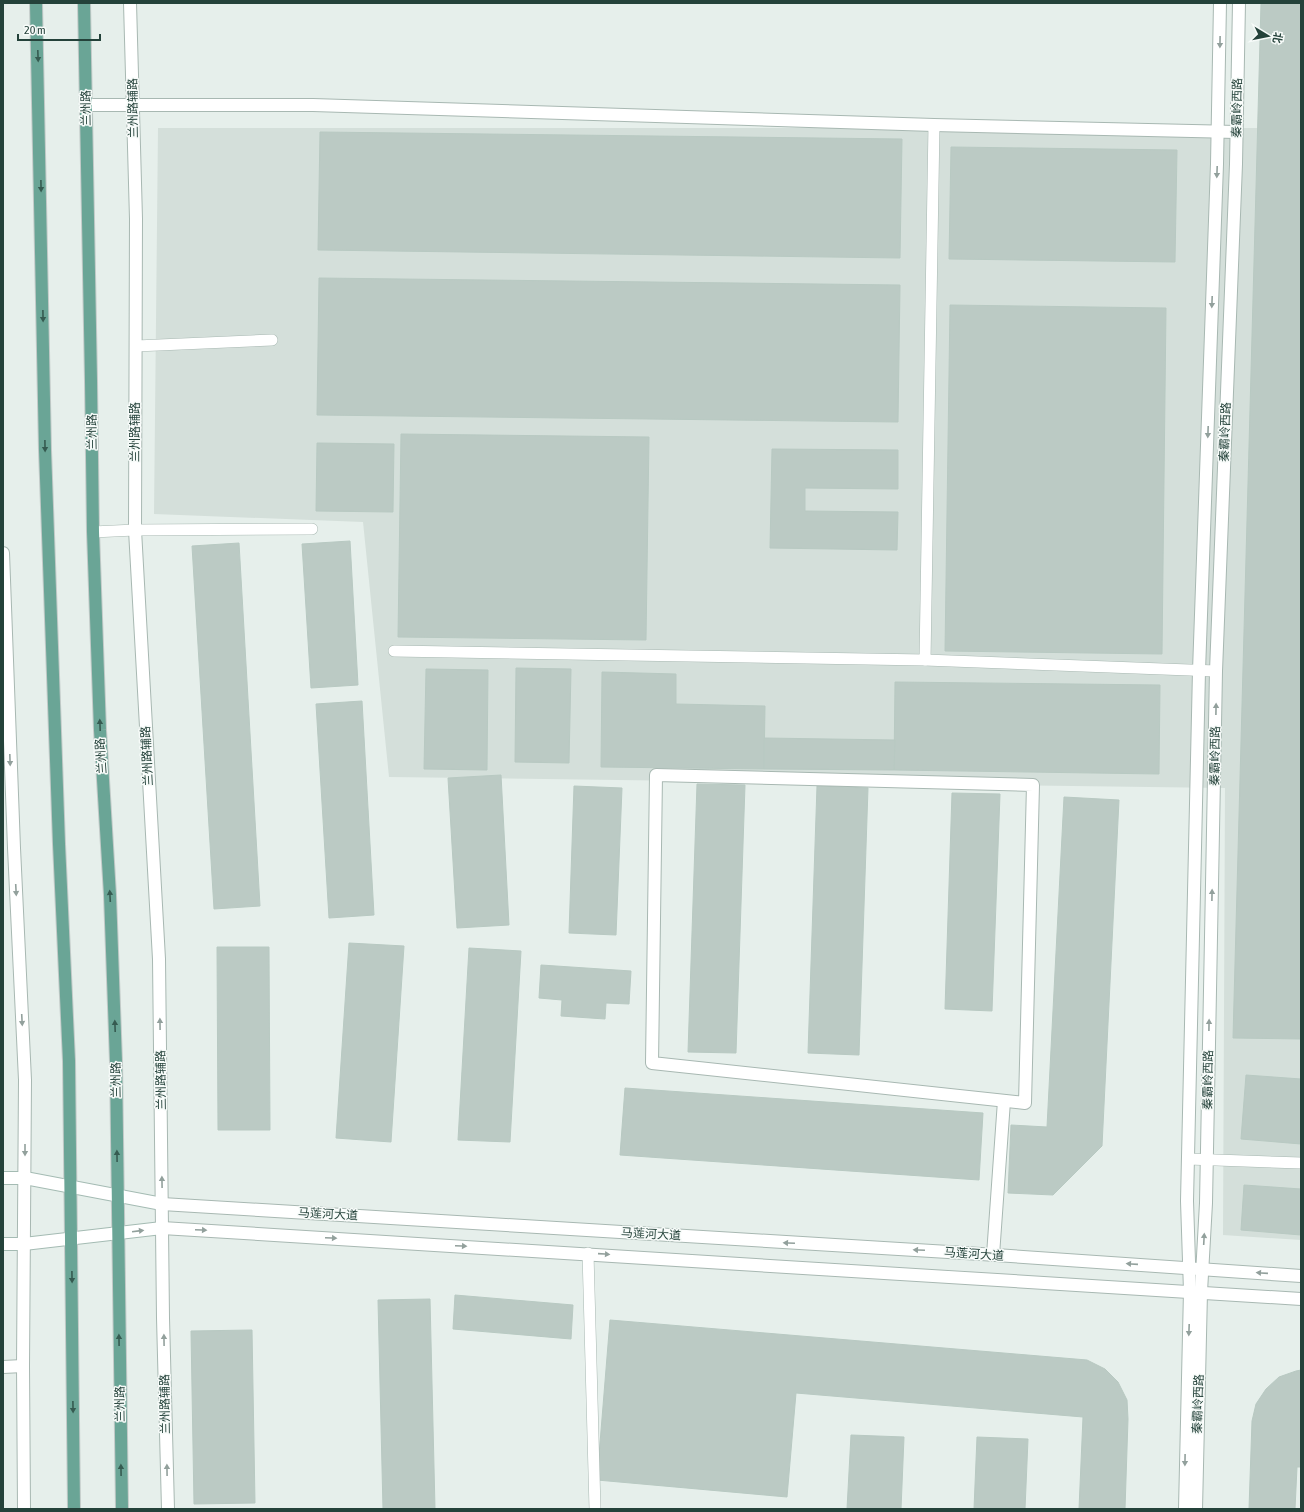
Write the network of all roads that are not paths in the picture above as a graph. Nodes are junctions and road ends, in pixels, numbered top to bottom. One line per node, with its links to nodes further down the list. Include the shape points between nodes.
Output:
1 (36, 3): 27 (main road, one-way to 27, via 45,450 69,1062)
2 (84, 3): 6 (main road, 兰州路)
3 (130, 3): 7 (street, 兰州路辅路)
4 (1220, 3): 9 (street, 秦霸岭西路, one-way to 9)
5 (1239, 3): 10 (street, 秦霸岭西路)
6 (86, 105): 7 (street); 15 (main road, 兰州路)
7 (133, 106): 8 (street, via 313,105); 12 (street, 兰州路辅路)
8 (934, 125): 9 (street); 18 (lane)
9 (1218, 132): 10 (street); 19 (street, 秦霸岭西路, one-way to 19)
10 (1236, 132): 20 (street, 秦霸岭西路)
11 (272, 340): 12 (lane)
12 (136, 346): 14 (street, 兰州路辅路)
13 (312, 529): 14 (lane)
14 (135, 530): 15 (lane); 29 (street, 兰州路辅路, one-way to 14, via 159,958)
15 (93, 532): 28 (main road, 兰州路, one-way to 15, via 116,1062 110,895 100,730)
16 (3, 553): 26 (street, one-way to 26, via 25,1080)
17 (394, 651): 18 (lane)
18 (925, 660): 19 (lane)
19 (1199, 671): 20 (lane); 22 (street, 秦霸岭西路)
20 (1216, 671): 23 (street, 秦霸岭西路, one-way to 20)
21 (1004, 1101): 21 (street, via 1025,1103 1033,785 656,775 652,1063); 36 (street)
22 (1188, 1159): 23 (lane); 37 (street, 秦霸岭西路)
23 (1206, 1160): 24 (lane); 38 (street, 秦霸岭西路, one-way to 23)
24 (1301, 1163)
25 (3, 1178): 26 (street, 马莲河大道)
26 (25, 1178): 27 (street, 马莲河大道); 34 (street)
27 (71, 1187): 28 (street, 马莲河大道); 32 (main road)
28 (117, 1195): 29 (street, 马莲河大道); 31 (main road, 兰州路)
29 (162, 1204): 30 (street, 兰州路辅路); 36 (street, 马莲河大道, one-way to 29)
30 (162, 1228): 31 (street, 马莲河大道, one-way to 30); 35 (street, 马莲河大道, one-way to 35); 47 (street, 兰州路辅路, one-way to 30)
31 (118, 1233): 32 (street, 马莲河大道); 46 (main road, 兰州路, one-way to 31)
32 (71, 1238): 34 (street, 马莲河大道); 45 (main road, one-way to 45)
33 (3, 1244): 34 (street, 马莲河大道)
34 (24, 1244): 43 (street)
35 (588, 1254): 40 (street, 马莲河大道, one-way to 40); 48 (lane)
36 (993, 1255): 37 (street, 马莲河大道, one-way to 36)
37 (1189, 1268): 38 (street, 马莲河大道); 40 (street, 秦霸岭西路)
38 (1203, 1269): 39 (street, 马莲河大道, one-way to 38); 40 (street, 秦霸岭西路)
39 (1301, 1276)
40 (1196, 1292): 41 (street, 马莲河大道); 49 (street, 秦霸岭西路, one-way to 49); 50 (street, 秦霸岭西路)
41 (1301, 1299)
42 (3, 1366): 43 (street)
43 (23, 1366): 44 (street)
44 (24, 1509)
45 (74, 1509)
46 (122, 1509)
47 (168, 1509)
48 (595, 1509)
49 (1185, 1509)
50 (1196, 1509)

